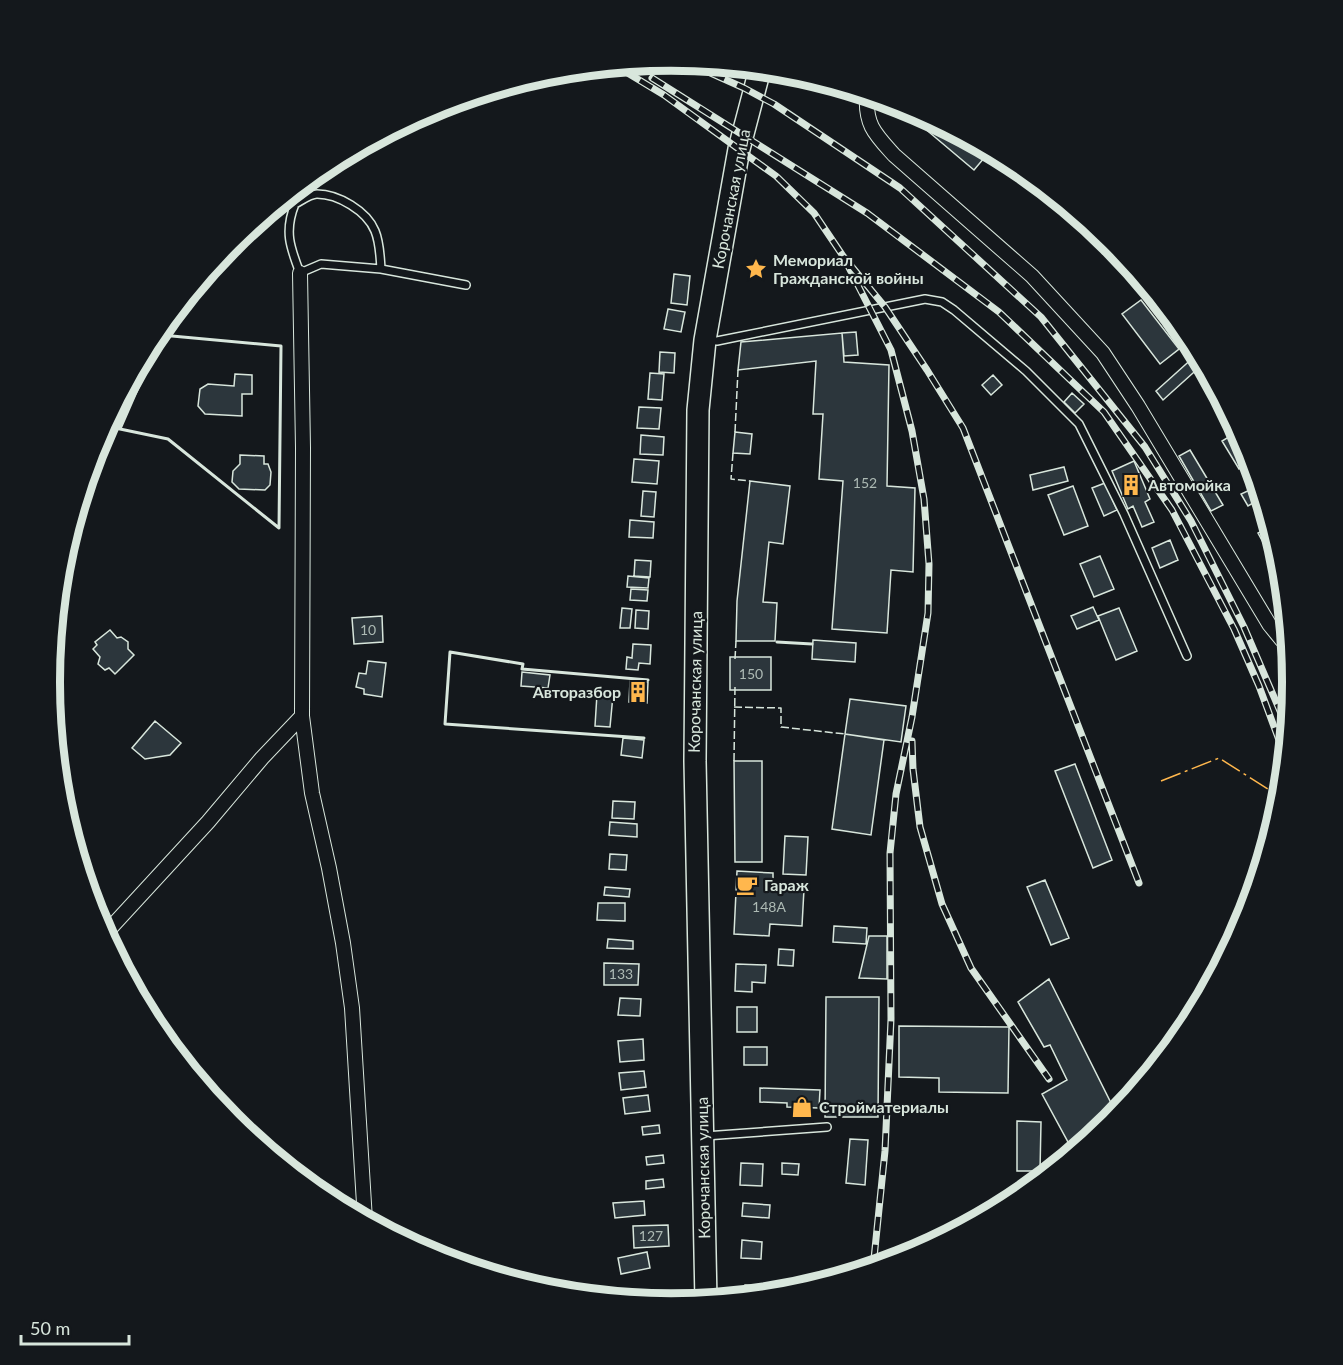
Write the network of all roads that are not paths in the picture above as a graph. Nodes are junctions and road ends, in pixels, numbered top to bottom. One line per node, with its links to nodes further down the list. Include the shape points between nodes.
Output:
1 (758, 77): 13 (main road, Корочанская улица, via 739,149 705,340 698,410 695,761)
2 (771, 80): 7 (main road, Корочанская улица, via 750,157)
3 (867, 103): 8 (street, via 866,113 874,133 894,155 1032,276 1103,353)
4 (381, 268): 5 (lane, via 321,264); 5 (lane, via 374,229 359,211 335,198 315,194 295,204 288,220 289,245); 6 (lane)
5 (300, 273): 10 (street)
6 (466, 285)
7 (717, 341): 9 (lane, via 925,299 942,302 954,310 1026,371 1079,424 1125,514); 13 (main road, Корочанская улица, via 711,409 706,759)
8 (1282, 640)
9 (1188, 656)
10 (302, 716): 11 (street); 14 (street, via 312,793 343,943 352,1008)
11 (111, 927)
12 (827, 1127): 13 (lane)
13 (708, 1136): 15 (main road, Корочанская улица); 16 (main road, Корочанская улица)
14 (364, 1211)
15 (717, 1292)
16 (706, 1293)

